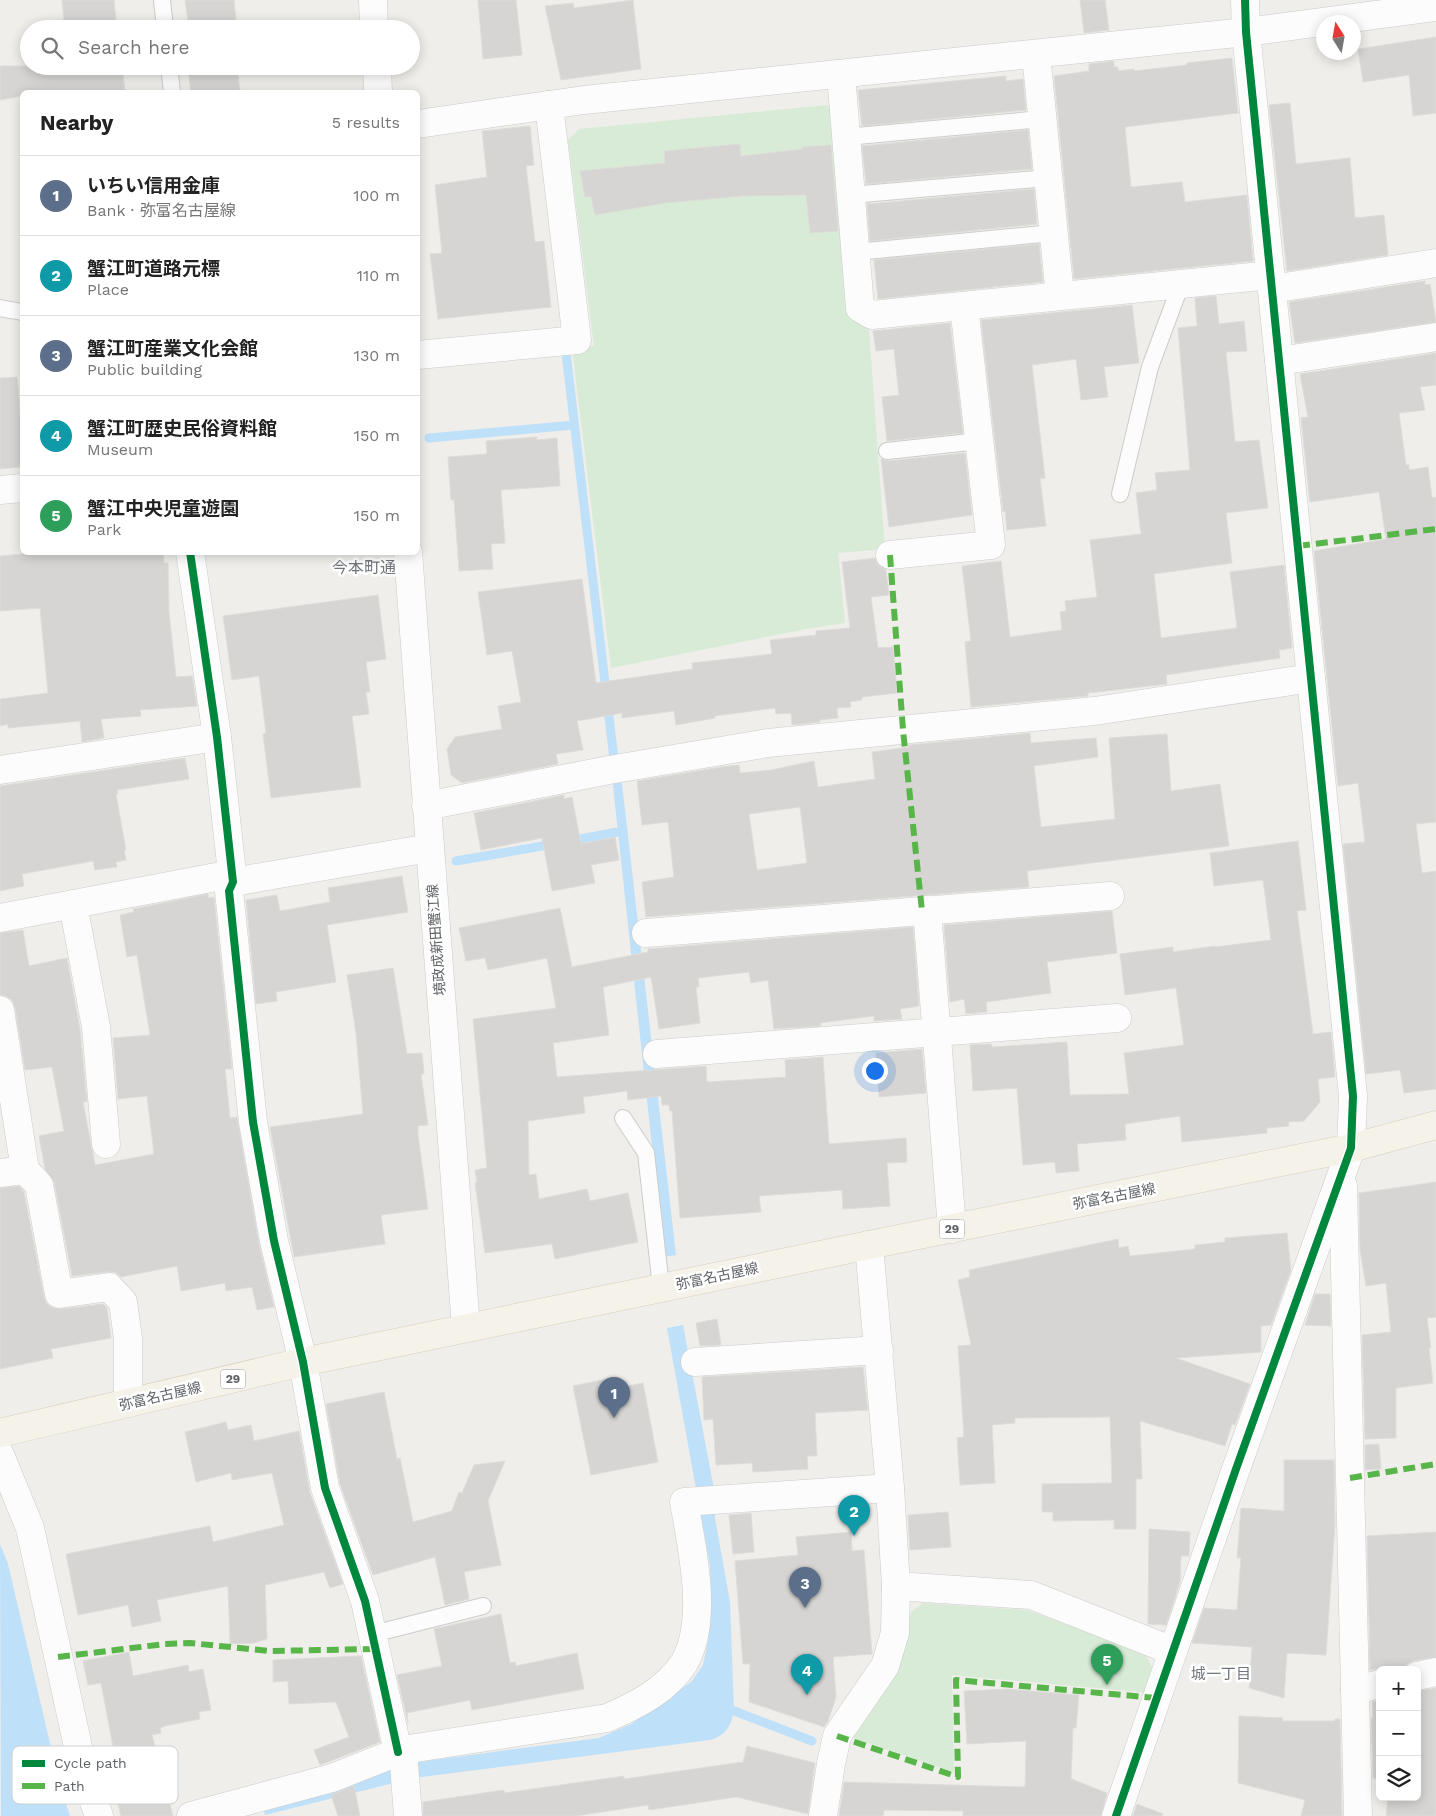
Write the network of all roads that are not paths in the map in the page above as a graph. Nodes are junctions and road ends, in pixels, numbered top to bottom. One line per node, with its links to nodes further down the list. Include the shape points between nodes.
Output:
1 (162, 0): 5 (lane)
2 (373, 0): 6 (street)
3 (1245, 0): 7 (street)
4 (1436, 7): 7 (street)
5 (164, 20)
6 (374, 20)
7 (1246, 32): 8 (street); 23 (street)
8 (1036, 54): 9 (street); 15 (street)
9 (841, 74): 14 (street); 17 (street)
10 (170, 75): 12 (lane)
11 (377, 75): 13 (street)
12 (172, 90)
13 (378, 90)
14 (549, 105): 16 (street); 30 (street, via 577,340)
15 (1042, 119): 17 (lane); 18 (street)
16 (420, 124)
17 (846, 136): 19 (street)
18 (1048, 178): 19 (lane); 20 (street)
19 (851, 195): 21 (street)
20 (1054, 233): 21 (lane); 25 (street)
21 (856, 252): 26 (street, via 860,308 872,315)
22 (1436, 263): 23 (street)
23 (1271, 282): 24 (street); 31 (street)
24 (1181, 284): 25 (street); 36 (lane, via 1150,367)
25 (1060, 296): 26 (street)
26 (964, 306): 32 (street)
27 (0, 308): 28 (lane)
28 (20, 312)
29 (1436, 337): 31 (street)
30 (420, 355)
31 (1279, 361): 40 (street)
32 (979, 441): 33 (lane); 39 (street, via 991,545)
33 (887, 451)
34 (20, 488): 35 (street)
35 (0, 490)
36 (1120, 494)
37 (190, 555): 41 (street)
38 (408, 555): 43 (street, 境政成新田蟹江線)
39 (890, 555)
40 (1311, 678): 43 (street, via 1095,712 768,743); 58 (street, via 1353,1096)
41 (217, 737): 42 (street); 45 (street)
42 (0, 770)
43 (426, 806): 44 (street, 境政成新田蟹江線)
44 (429, 848): 45 (street); 63 (street, 境政成新田蟹江線)
45 (232, 878): 47 (street); 65 (street, via 229,891 253,1122 274,1241)
46 (1110, 896): 48 (street)
47 (73, 904): 49 (street); 57 (street, via 96,1027)
48 (928, 910): 50 (street); 53 (street)
49 (0, 918)
50 (646, 932)
51 (0, 1010): 59 (street)
52 (1117, 1018): 53 (street)
53 (937, 1033): 54 (street); 60 (street)
54 (657, 1054)
55 (623, 1118): 62 (lane, via 646,1153)
56 (1436, 1125): 58 (main road, 弥富名古屋線 / 29)
57 (106, 1144)
58 (1347, 1159): 60 (main road, 弥富名古屋線 / 29); 74 (street); 77 (street)
59 (12, 1172): 67 (street, via 39,1185 59,1294 108,1286 123,1302 128,1339)
60 (952, 1229): 61 (main road, 弥富名古屋線 / 29)
61 (869, 1244): 62 (main road, 弥富名古屋線 / 29); 64 (street)
62 (661, 1287): 63 (main road, 弥富名古屋線 / 29)
63 (466, 1328): 65 (main road, 弥富名古屋線 / 29)
64 (879, 1350): 66 (street); 70 (street)
65 (303, 1362): 67 (main road, 弥富名古屋線 / 29); 73 (street, via 325,1488 365,1601)
66 (695, 1362)
67 (128, 1403): 68 (main road, 弥富名古屋線 / 29)
68 (0, 1433)
69 (0, 1455): 78 (street, via 30,1528)
70 (890, 1488): 71 (street); 79 (street, via 684,1502 695,1570 697,1608 692,1645 684,1663 667,1682 654,1693 607,1718)
71 (896, 1586): 74 (street, via 1031,1596); 84 (street, via 895,1634 885,1666 838,1736)
72 (483, 1606): 73 (lane)
73 (373, 1634): 79 (street)
74 (1173, 1651): 85 (street)
75 (1436, 1672): 76 (street)
76 (1421, 1675)
77 (1367, 1687): 86 (street)
78 (78, 1746)
79 (402, 1762): 82 (street); 83 (street)
80 (95, 1804): 81 (street)
81 (99, 1816)
82 (190, 1816)
83 (408, 1816)
84 (823, 1816)
85 (1116, 1816)
86 (1358, 1816)

